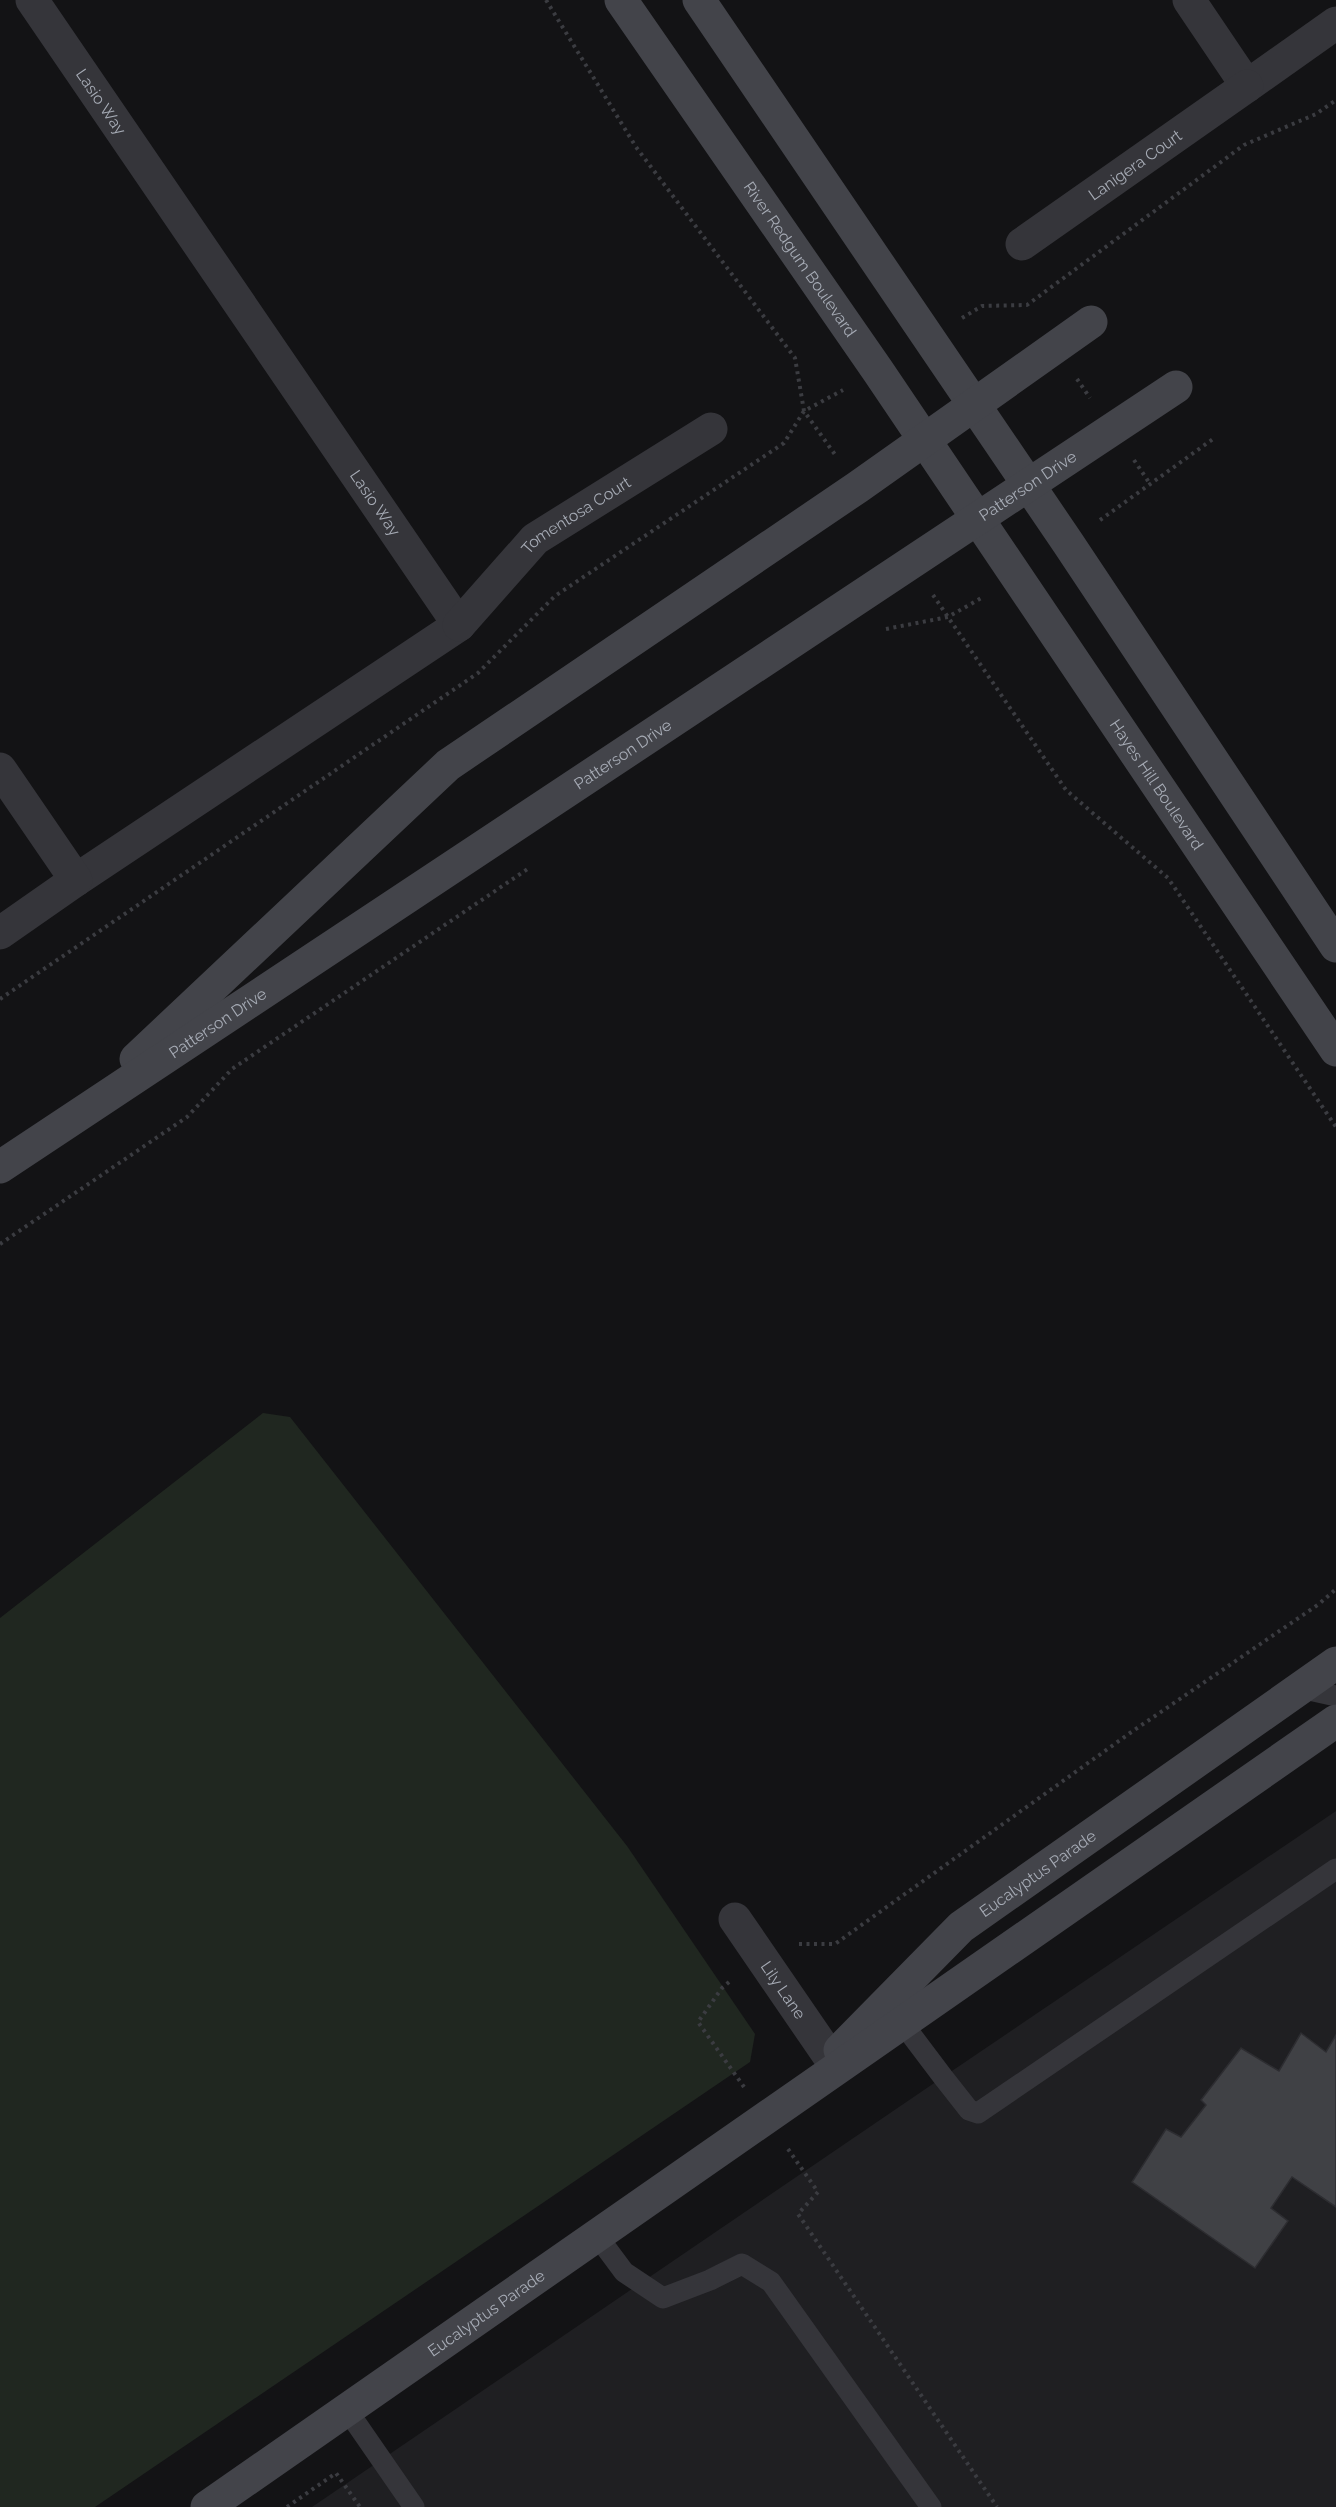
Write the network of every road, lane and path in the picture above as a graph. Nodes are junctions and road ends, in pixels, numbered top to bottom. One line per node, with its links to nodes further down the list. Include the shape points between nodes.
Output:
1 (32, 0): 18 (street, Lasio Way)
2 (621, 0): 11 (street, River Redgum Boulevard)
3 (699, 0): 10 (street)
4 (1189, 0): 6 (street)
5 (1336, 23): 6 (street, Lanigera Court)
6 (1247, 86): 8 (street, Lanigera Court)
7 (1336, 100): 10 (path, via 1316,114 1244,146 1027,305 982,306)
8 (1022, 244)
9 (1091, 322): 13 (street, Patterson Drive)
10 (929, 338): 13 (street)
11 (878, 371): 15 (street, River Redgum Boulevard); 24 (path, via 804,411 784,443 555,596 478,673)
12 (1176, 387): 16 (street, Patterson Drive)
13 (974, 404): 15 (street, Patterson Drive); 16 (street)
14 (711, 429): 18 (street, Tomentosa Court, via 536,539)
15 (923, 440): 17 (street, River Redgum Boulevard); 26 (street, Patterson Drive, via 448,765)
16 (1028, 486): 17 (street, Patterson Drive); 23 (street)
17 (978, 519): 25 (street, Hayes Hill Boulevard); 26 (street, Patterson Drive)
18 (459, 625): 21 (street)
19 (0, 770): 21 (street)
20 (530, 867): 28 (path, via 232,1069 187,1117)
21 (76, 880): 22 (street)
22 (0, 933)
23 (1336, 946)
24 (0, 999)
25 (1336, 1050)
26 (69, 1122): 27 (street, Patterson Drive)
27 (0, 1167)
28 (0, 1244)
29 (1336, 1663): 30 (street, Eucalyptus Parade)
30 (1300, 1688): 31 (lane); 35 (street, Eucalyptus Parade, via 961,1927)
31 (1336, 1696)
32 (1336, 1721): 35 (street, Eucalyptus Parade)
33 (1336, 1869): 35 (lane, via 978,2113 969,2110)
34 (735, 1919): 36 (street, Lily Lane)
35 (899, 2008): 36 (street, Eucalyptus Parade); 37 (street, Eucalyptus Parade)
36 (831, 2059): 37 (street, Eucalyptus Parade)
37 (766, 2119): 38 (street, Eucalyptus Parade)
38 (598, 2237): 39 (street, Eucalyptus Parade); 44 (lane, via 624,2272 663,2298 742,2264 771,2282)
39 (347, 2410): 40 (street, Eucalyptus Parade); 43 (lane)
40 (207, 2507)
41 (287, 2507): 42 (path, via 336,2473)
42 (360, 2507)
43 (414, 2507)
44 (931, 2507)

